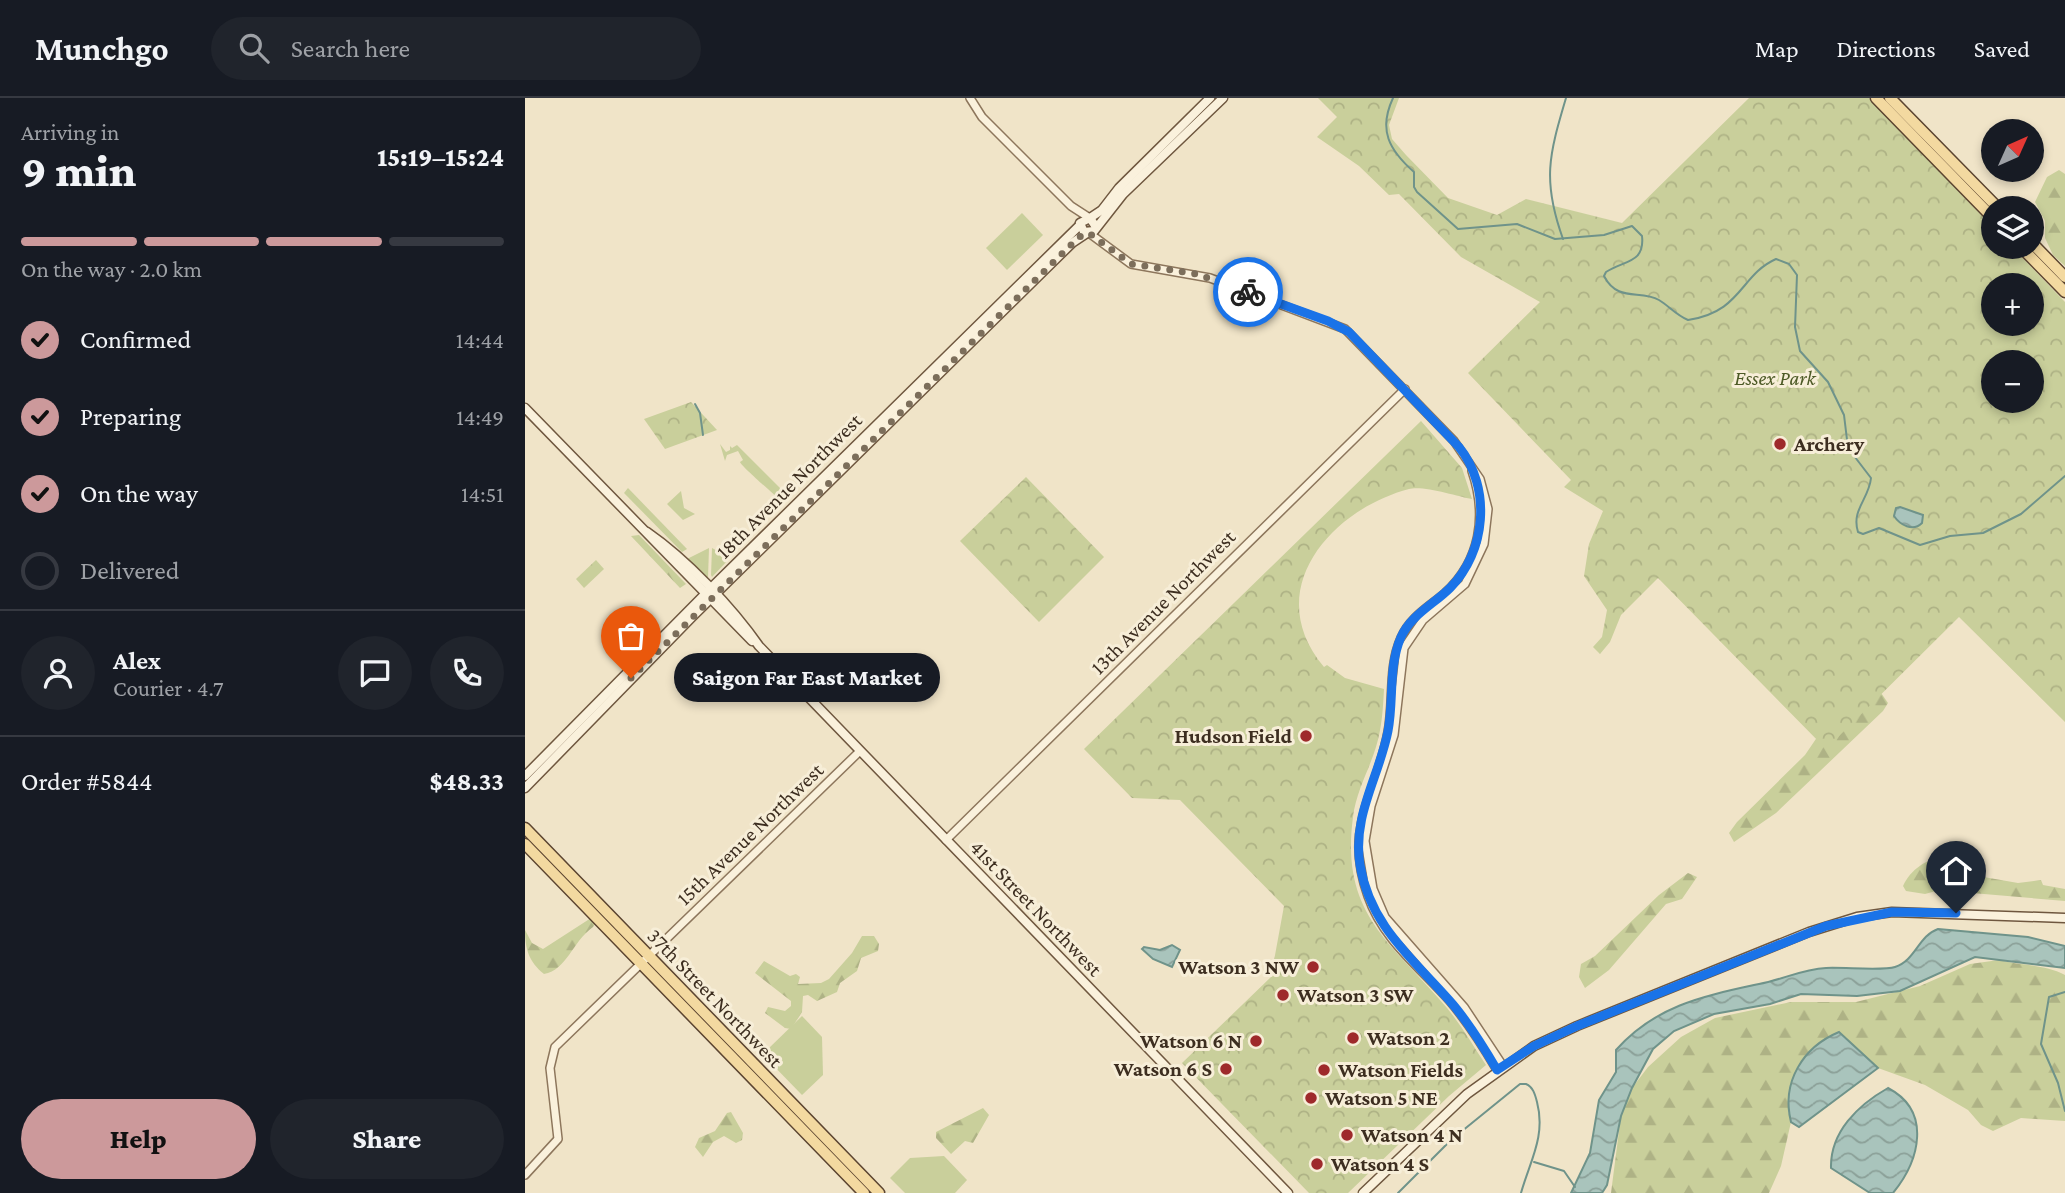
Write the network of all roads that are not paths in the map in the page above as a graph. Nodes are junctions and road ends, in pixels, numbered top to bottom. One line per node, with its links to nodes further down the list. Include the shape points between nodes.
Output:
1 (970, 98): 10 (street, via 982,117)
2 (1210, 98): 10 (main road, 18th Avenue Northwest, via 1102,210)
3 (1217, 98): 7 (main road)
4 (1223, 98): 7 (main road, 18th Avenue Northwest)
5 (1876, 98): 9 (main road)
6 (1890, 98): 8 (main road)
7 (1208, 112): 11 (main road, 18th Avenue Northwest)
8 (1986, 196)
9 (1981, 206)
10 (1085, 221): 11 (main road); 11 (main road); 16 (main road, 18th Avenue Northwest)
11 (1092, 230): 17 (main road, 18th Avenue Northwest, via 1077,239); 18 (street, via 1106,246 1138,267 1210,278 1335,324)
12 (2044, 255): 14 (main road)
13 (2033, 259): 15 (main road)
14 (2065, 277)
15 (2065, 292)
16 (970, 332): 17 (main road); 20 (main road, 18th Avenue Northwest)
17 (959, 356): 20 (main road, 18th Avenue Northwest)
18 (1405, 389): 25 (street, 13th Avenue Northwest); 29 (street, via 1467,457 1481,505 1477,541 1459,578 1413,620 1394,656 1388,732 1365,799 1358,847 1365,889 1382,926 1455,1007)
19 (525, 408): 20 (main road, 41st Street Northwest)
20 (710, 595): 21 (main road, 41st Street Northwest); 22 (main road, 18th Avenue Northwest); 23 (main road, 18th Avenue Northwest)
21 (860, 751): 25 (main road, 41st Street Northwest); 28 (street, 15th Avenue Northwest)
22 (525, 776)
23 (525, 788)
24 (525, 828): 28 (main road, 37th Street Northwest)
25 (946, 840): 33 (main road, 41st Street Northwest)
26 (525, 845): 28 (main road, 37th Street Northwest)
27 (2065, 918): 29 (main road, via 1911,912 1849,919 1577,1026)
28 (644, 960): 30 (street, 15th Avenue Northwest, via 554,1050 550,1068 558,1139); 31 (main road, 37th Street Northwest); 32 (main road, 37th Street Northwest)
29 (1500, 1068): 34 (main road)
30 (525, 1175)
31 (864, 1193)
32 (879, 1193)
33 (1288, 1193)
34 (1363, 1193)

